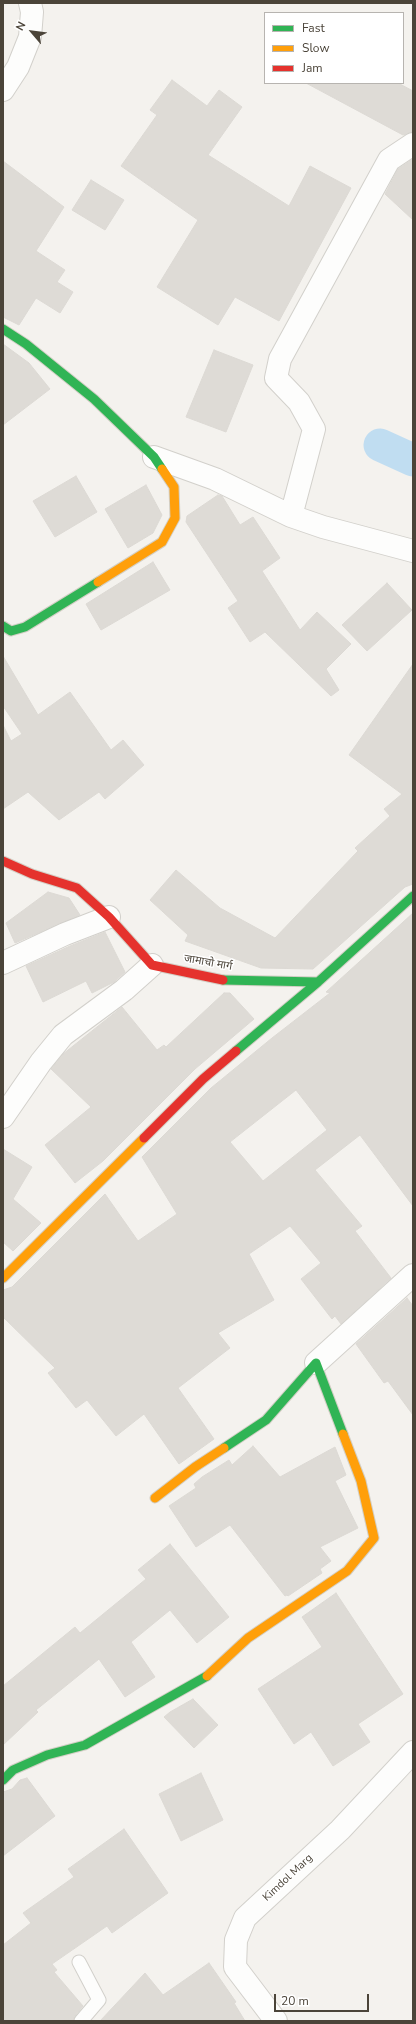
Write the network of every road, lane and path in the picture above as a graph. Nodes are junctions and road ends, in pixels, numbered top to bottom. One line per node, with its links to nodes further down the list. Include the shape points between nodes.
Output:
1 (30, 3): 2 (street, via 30,37 18,67)
2 (3, 90)
3 (413, 144): 6 (street, via 389,160 280,359 276,378 299,402 314,429)
4 (3, 329): 5 (street, via 26,344 94,399)
5 (154, 457): 6 (street, via 214,479); 8 (street, via 174,487 175,518 162,542 24,627 11,631)
6 (291, 516): 7 (street, via 323,527)
7 (413, 550)
8 (3, 626)
9 (3, 861): 11 (street, via 32,874 77,888)
10 (413, 896): 14 (street)
11 (109, 917): 12 (street); 13 (street)
12 (3, 963)
13 (152, 965): 14 (street, जामाचो मार्ग, via 222,980); 15 (street, via 124,990 63,1035)
14 (318, 982): 17 (street, via 203,1079)
15 (3, 1117)
16 (413, 1275): 18 (street)
17 (3, 1278)
18 (316, 1363): 19 (street, via 266,1420 195,1467); 21 (street, via 361,1481 374,1538 348,1571 248,1638 205,1678 85,1745 47,1754 13,1770)
19 (155, 1498)
20 (413, 1752): 24 (street, Kimdol Marg, via 340,1830 244,1918 236,1940 235,1967)
21 (3, 1780)
22 (79, 1962): 23 (lane, via 99,2000)
23 (81, 2021)
24 (276, 2021)

